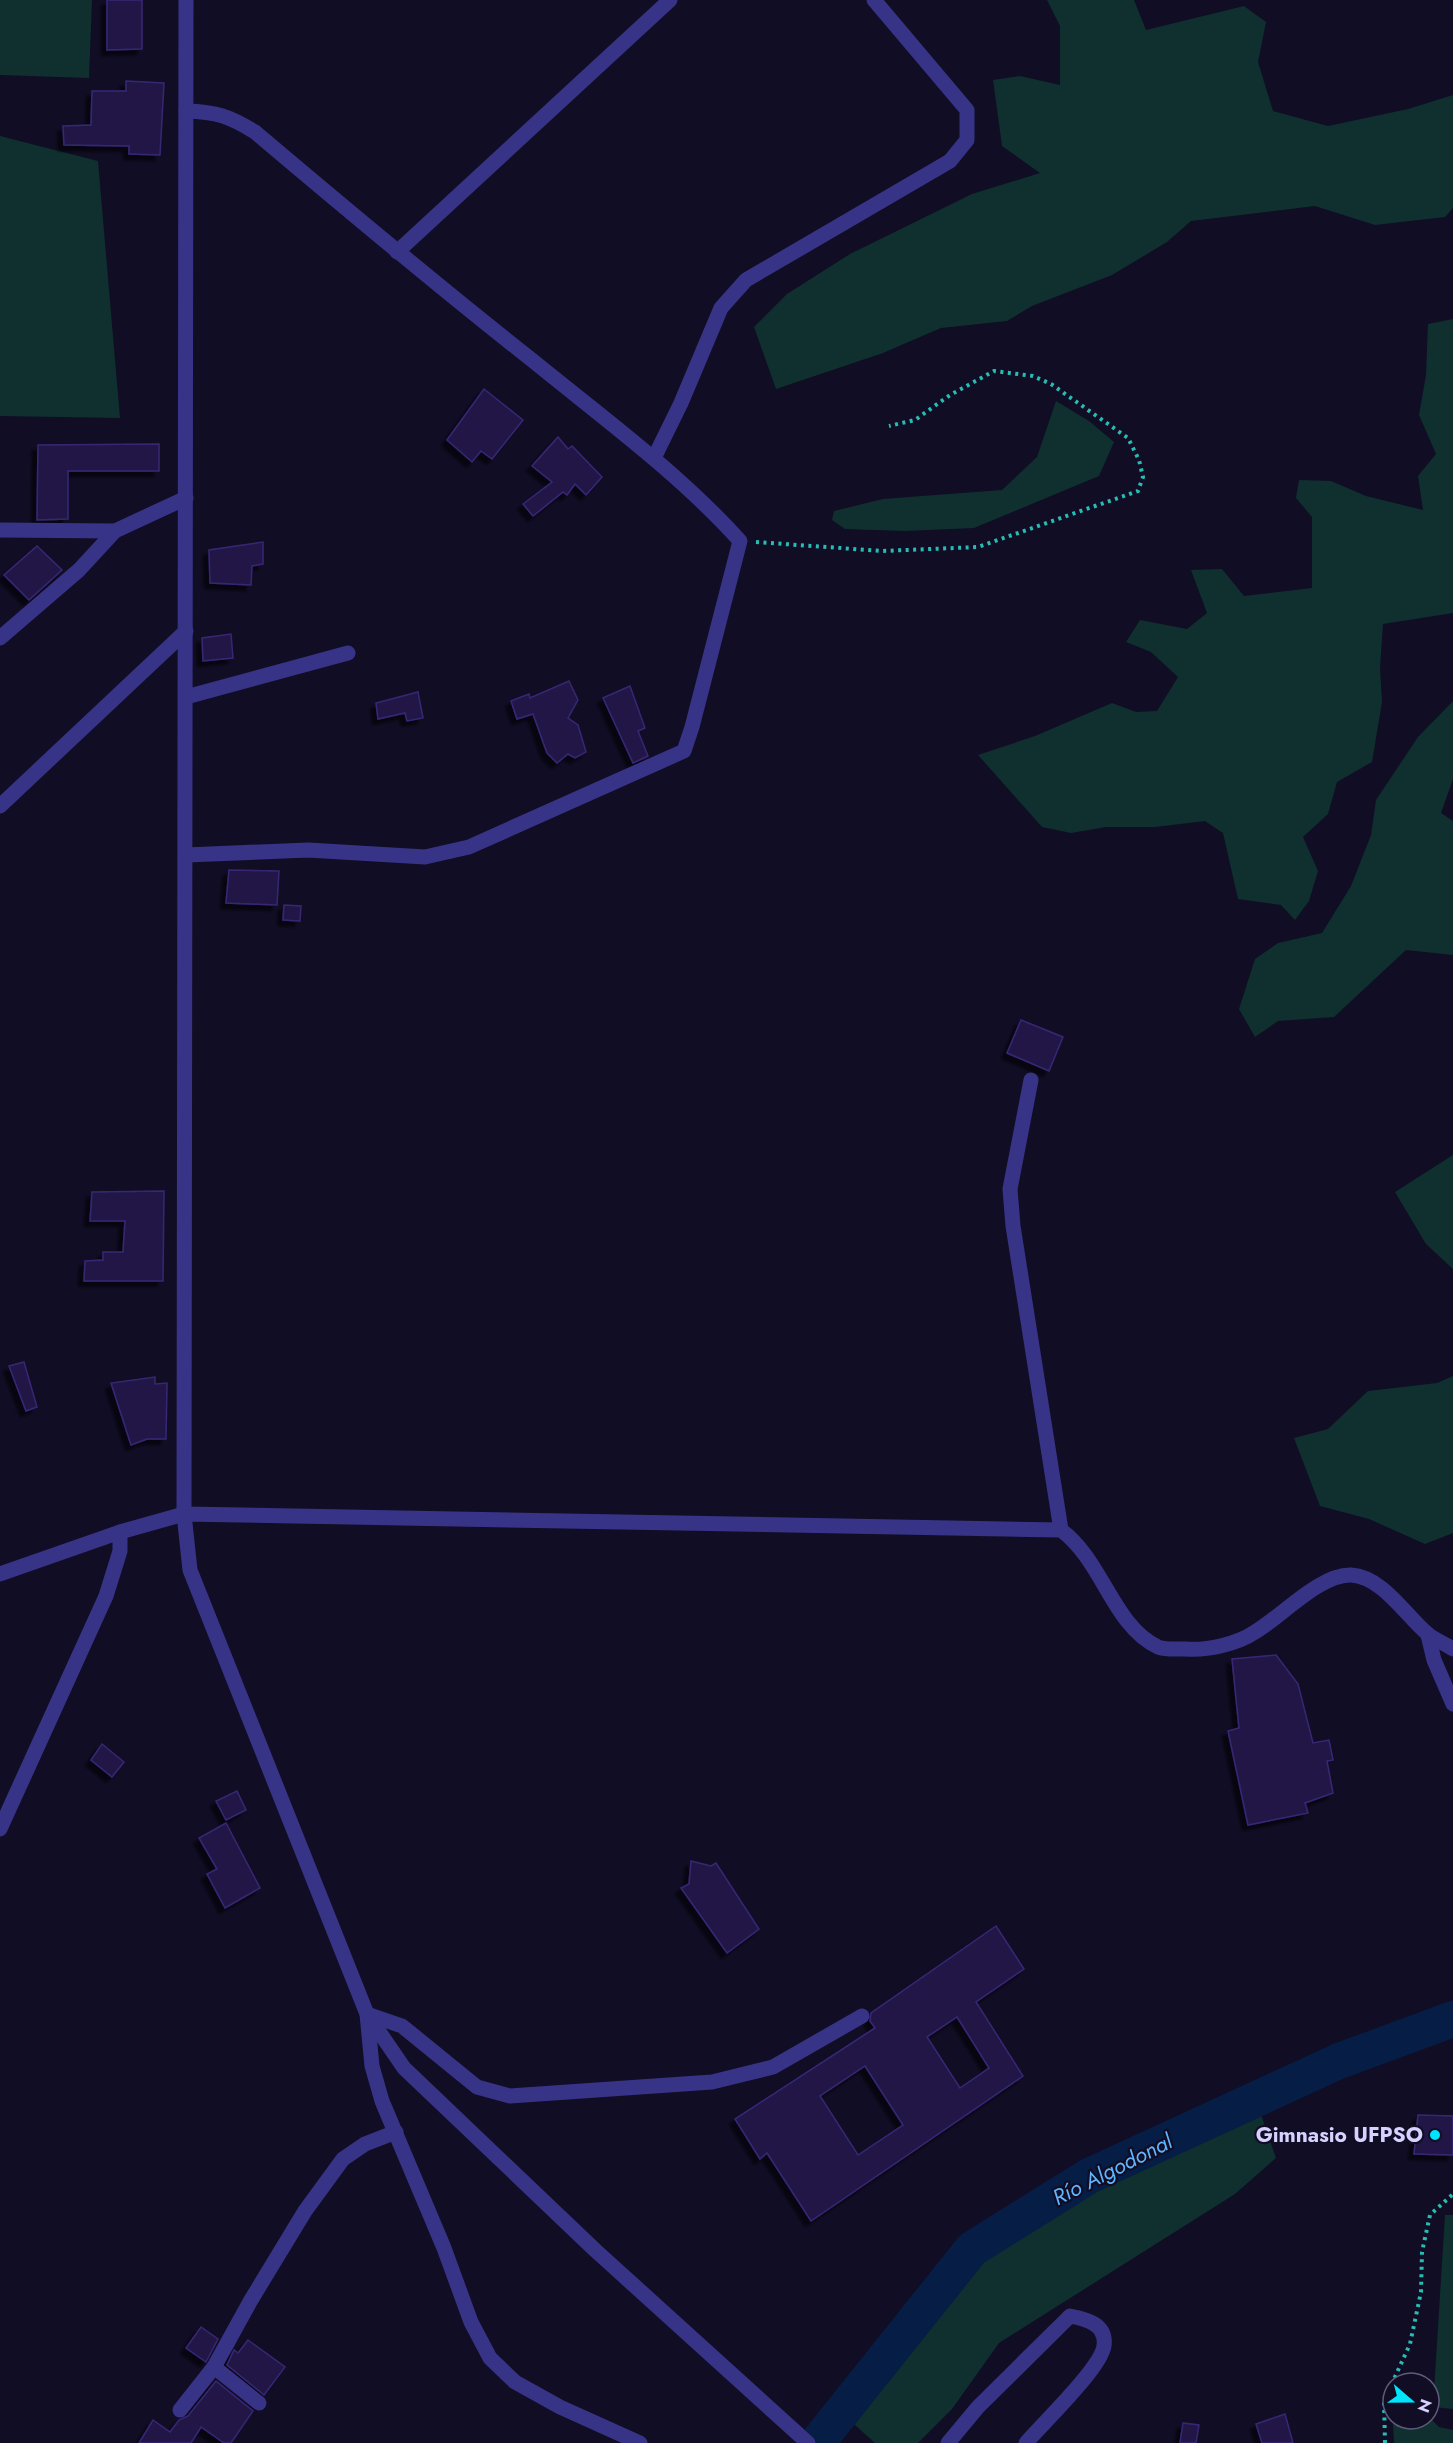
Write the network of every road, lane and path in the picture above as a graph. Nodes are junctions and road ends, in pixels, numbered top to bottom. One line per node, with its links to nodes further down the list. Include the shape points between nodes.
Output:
1 (186, 0): 4 (street)
2 (670, 0): 5 (street)
3 (874, 0): 7 (street, via 967,110 967,140 950,161 746,280 722,308)
4 (186, 111): 5 (street, via 215,112 255,132); 8 (street)
5 (397, 252): 7 (street)
6 (890, 426): 11 (path, via 915,420 994,371 1033,375 1128,438 1143,477 1138,491 978,547 882,551)
7 (654, 458): 11 (street)
8 (186, 498): 10 (street); 12 (street)
9 (0, 530): 10 (street)
10 (115, 531): 13 (street, via 79,570)
11 (740, 541): 17 (street, via 684,751 469,847 425,857 308,850)
12 (186, 631): 15 (street); 16 (street)
13 (0, 638)
14 (348, 653): 15 (street)
15 (186, 697): 17 (street)
16 (0, 806)
17 (186, 855): 19 (street)
18 (1031, 1080): 20 (street, via 1010,1189)
19 (184, 1514): 20 (street); 21 (street); 27 (street, via 190,1570)
20 (1061, 1530): 23 (street, via 1078,1542 1132,1628 1160,1647 1194,1650 1254,1634 1330,1578 1353,1575 1398,1601)
21 (120, 1532): 22 (street); 26 (street, via 120,1551 106,1596)
22 (0, 1574)
23 (1428, 1635): 24 (street); 25 (street)
24 (1453, 1649)
25 (1453, 1704)
26 (0, 1829)
27 (367, 2014): 28 (street, via 402,2026 477,2087 510,2096 712,2082 773,2067); 29 (street, via 372,2066); 36 (street, via 404,2068 595,2250)
28 (862, 2016)
29 (396, 2132): 32 (street, via 365,2144 343,2159 305,2211); 35 (street, via 471,2322 490,2358 515,2382)
30 (1453, 2194): 31 (path)
31 (1450, 2201): 39 (path, via 1430,2215 1410,2344 1384,2401)
32 (214, 2367): 33 (street); 34 (street)
33 (259, 2403)
34 (180, 2410)
35 (640, 2443)
36 (808, 2443)
37 (948, 2443): 38 (street, via 978,2407 1070,2316 1090,2320 1102,2331 1102,2352)
38 (1026, 2443)
39 (1385, 2443)

